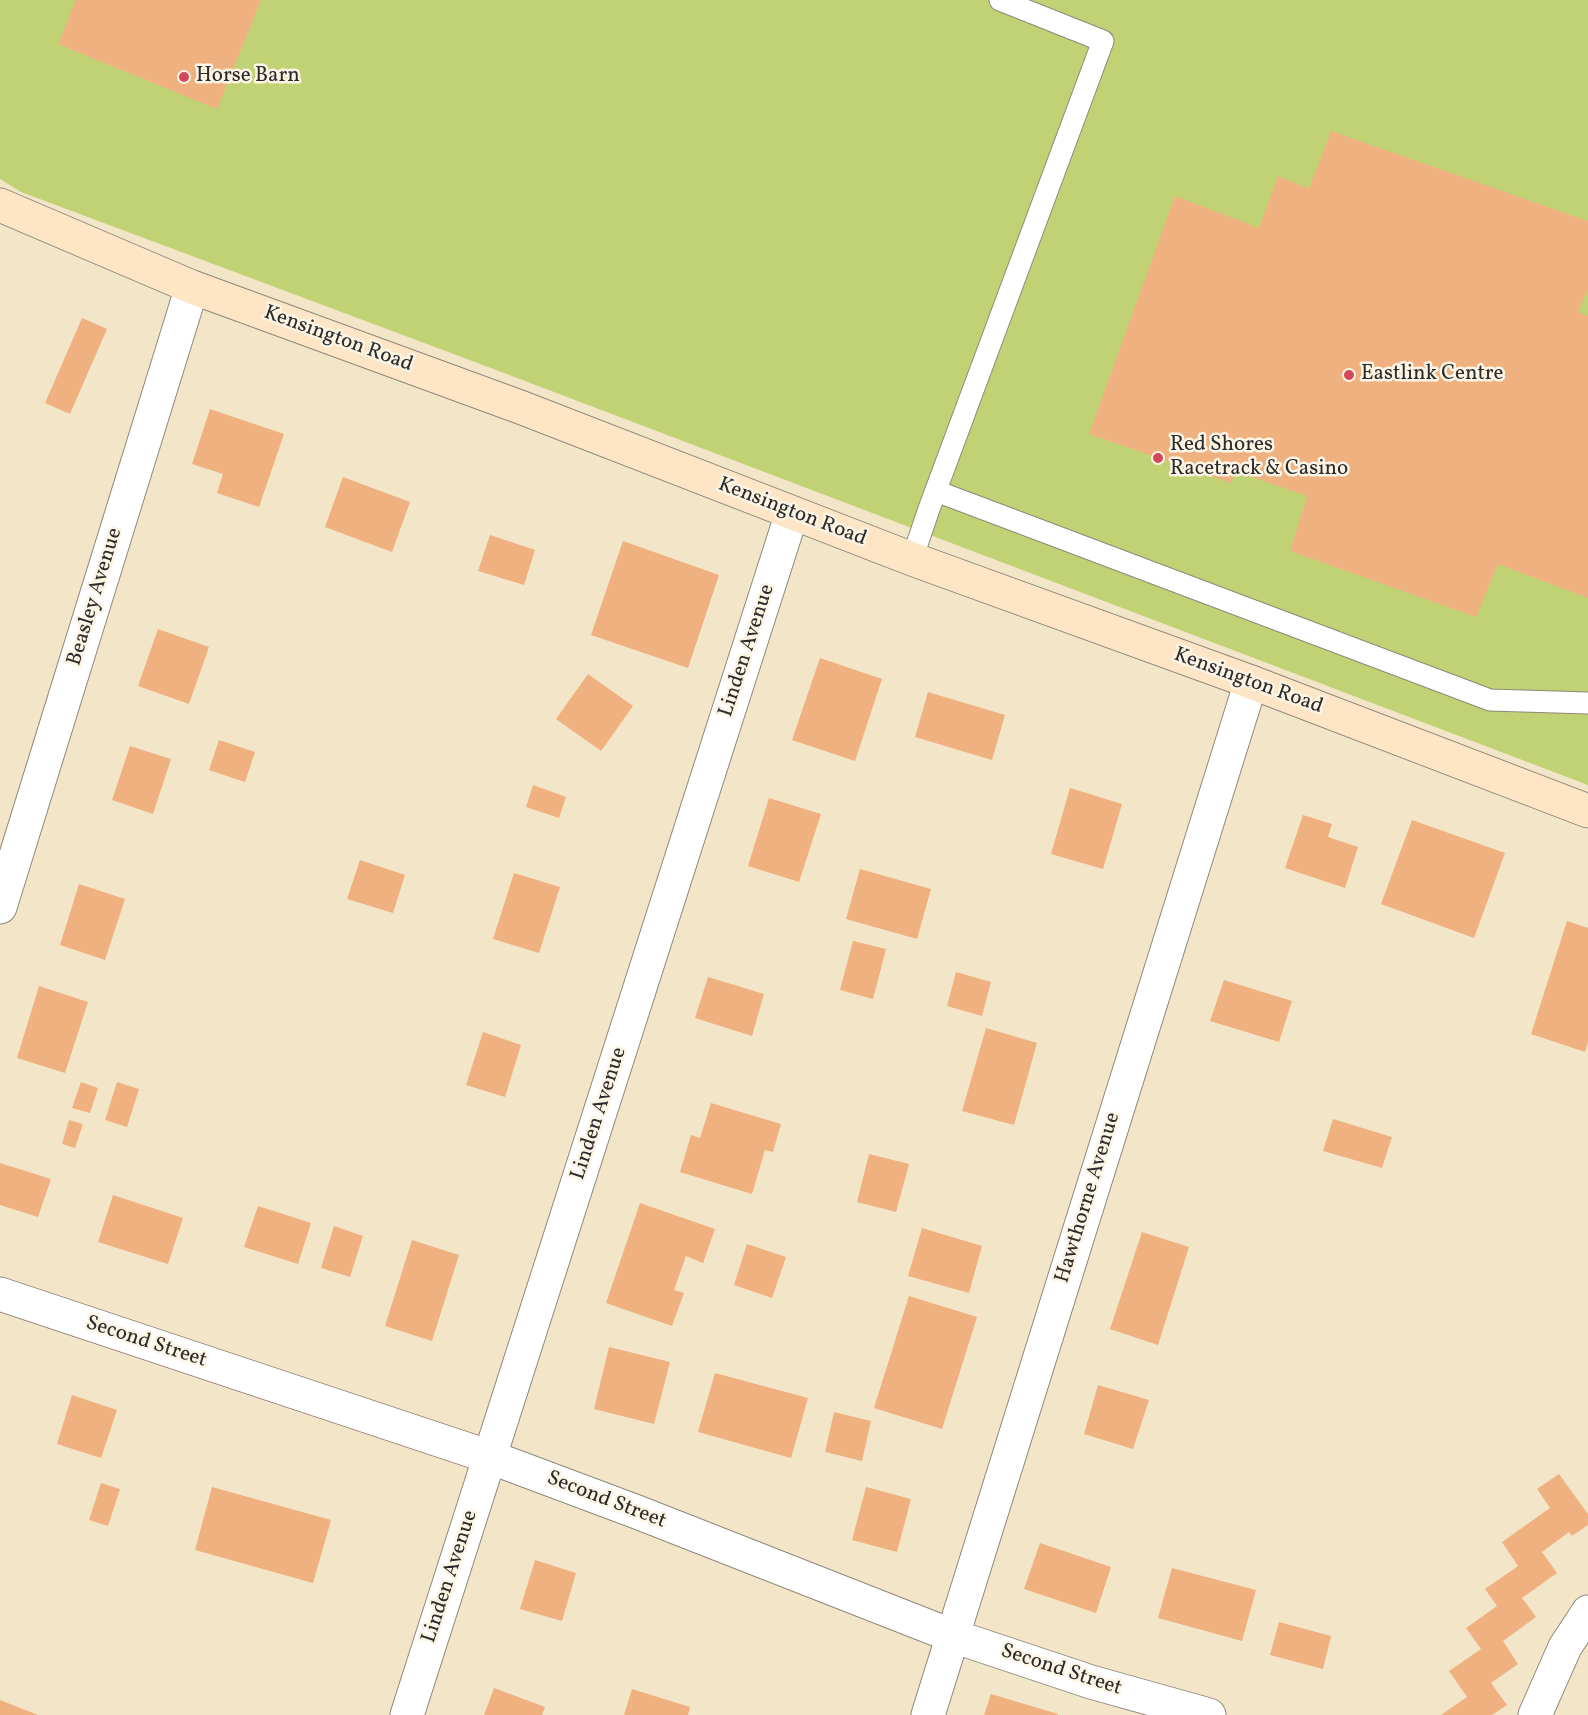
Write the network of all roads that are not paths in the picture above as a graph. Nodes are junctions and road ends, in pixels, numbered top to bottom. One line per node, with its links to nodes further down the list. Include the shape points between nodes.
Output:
1 (1000, 0): 4 (lane, via 1103,41)
2 (0, 205): 3 (street, Kensington Road)
3 (192, 287): 5 (street, Kensington Road, via 520,407); 10 (street, Beasley Avenue)
4 (936, 491): 6 (lane); 8 (lane, via 1490,700)
5 (792, 513): 6 (street, Kensington Road); 12 (street, Linden Avenue)
6 (912, 559): 7 (street, Kensington Road)
7 (1251, 682): 9 (street, Kensington Road); 14 (street, Hawthorne Avenue)
8 (1588, 703)
9 (1588, 811)
10 (0, 907)
11 (0, 1294): 12 (street, Second Street)
12 (490, 1457): 14 (street, Second Street); 15 (street, Linden Avenue)
13 (1588, 1612): 18 (street, via 1565,1647)
14 (953, 1636): 16 (street, Hawthorne Avenue); 17 (street, Second Street, via 1091,1682)
15 (406, 1715)
16 (928, 1715)
17 (1209, 1715)
18 (1535, 1715)

